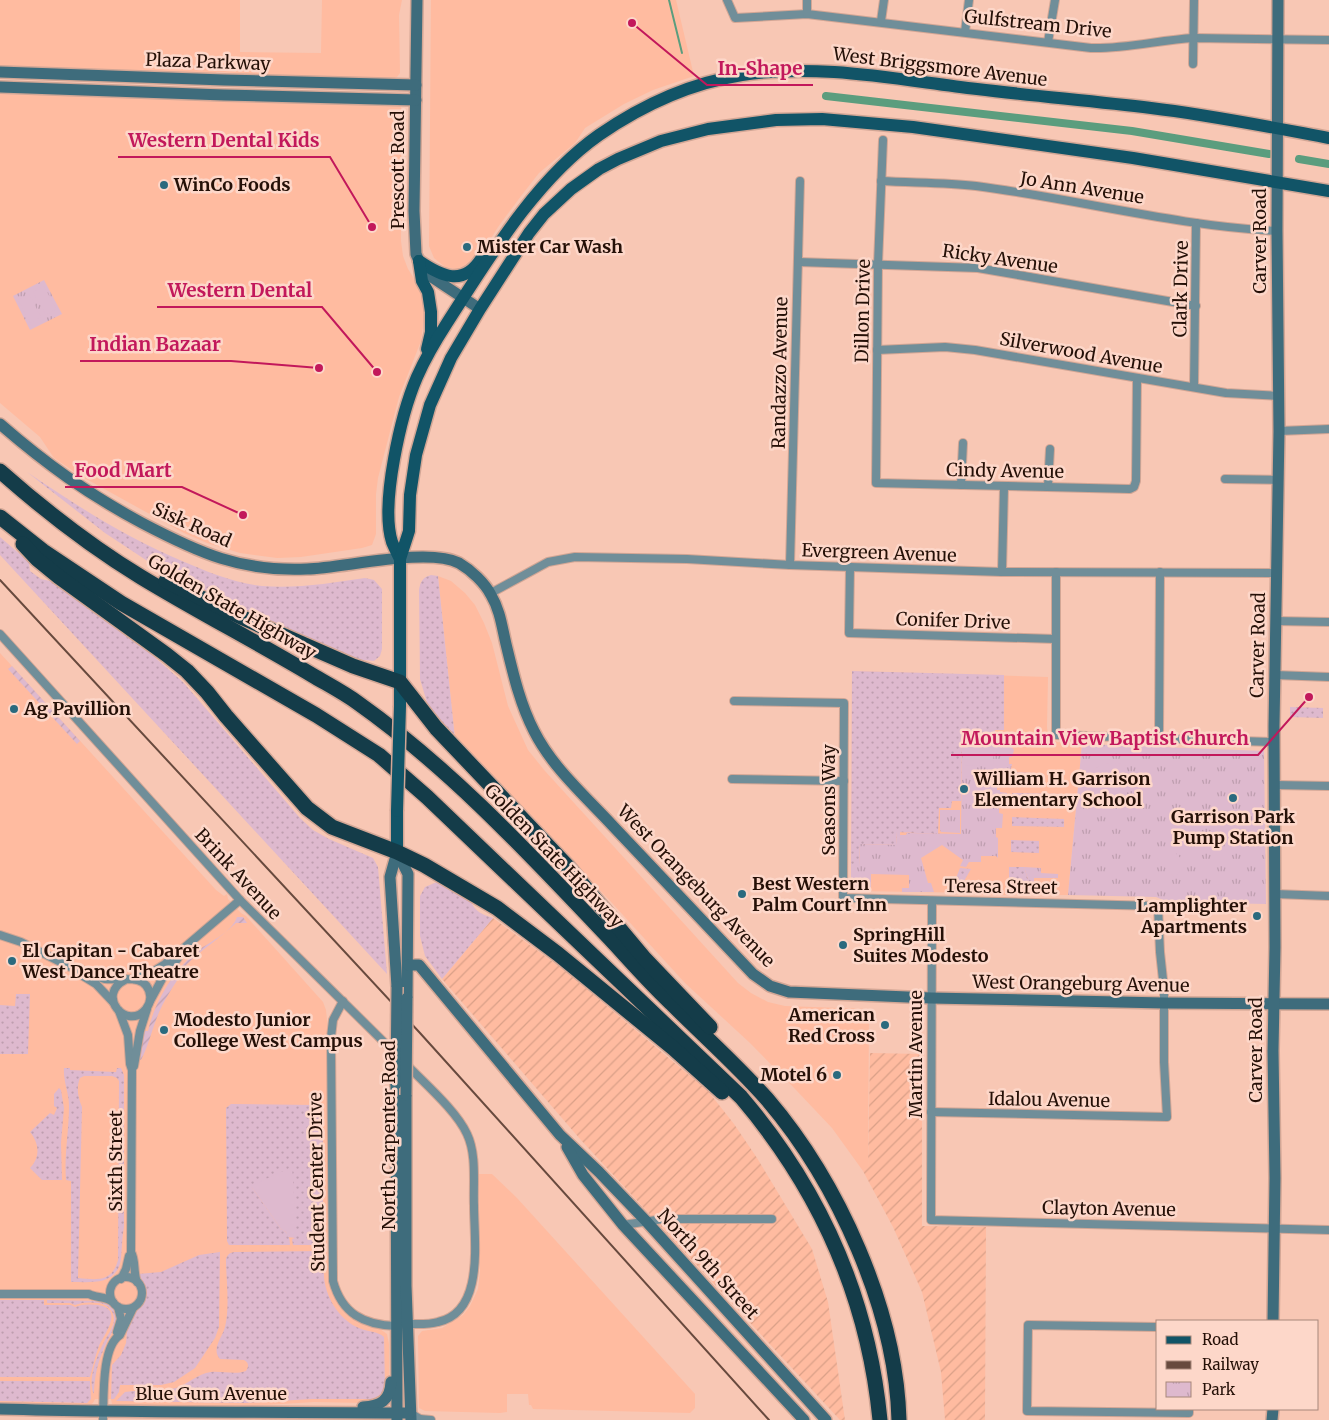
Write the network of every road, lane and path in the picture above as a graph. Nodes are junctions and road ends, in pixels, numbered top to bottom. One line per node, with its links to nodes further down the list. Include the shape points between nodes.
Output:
1 (417, 0): 18 (street, Prescott Road)
2 (727, 0): 9 (street, Gulfstream Drive, via 735,18)
3 (807, 0): 9 (street)
4 (884, 0): 10 (street)
5 (969, 0): 11 (street)
6 (1055, 0): 15 (street)
7 (1194, 0): 12 (street)
8 (1278, 0): 13 (street, Carver Road)
9 (807, 14): 10 (street, Gulfstream Drive)
10 (881, 21): 11 (street, Gulfstream Drive)
11 (965, 32): 15 (street, Gulfstream Drive)
12 (1194, 38): 13 (street, Gulfstream Drive); 15 (street, Gulfstream Drive, via 1108,48); 16 (street)
13 (1278, 40): 14 (street, Gulfstream Drive); 21 (street, Carver Road)
14 (1329, 40)
15 (1048, 42)
16 (1193, 64)
17 (0, 72): 18 (street, Plaza Parkway)
18 (416, 84): 20 (street, Prescott Road)
19 (0, 87): 20 (street, Plaza Parkway)
20 (416, 100): 31 (street, Prescott Road, via 415,246)
21 (1278, 129): 22 (main road, West Briggsmore Avenue); 26 (street, Carver Road); 28 (main road, West Briggsmore Avenue, via 1153,108 838,72 760,73 702,85 636,112 582,148)
22 (1329, 138)
23 (883, 140): 24 (street, Dillon Drive)
24 (881, 181): 29 (street, Jo Ann Avenue, via 975,186); 33 (street, Dillon Drive)
25 (800, 182): 32 (street, Randazzo Avenue)
26 (1277, 182): 27 (main road, West Briggsmore Avenue); 30 (street, Carver Road); 36 (main road, West Briggsmore Avenue, via 1123,156 861,122 797,119 708,129 639,149 599,169 570,189 529,233)
27 (1329, 191)
28 (534, 196): 31 (main road, via 505,223 468,274 446,276); 34 (main road, West Briggsmore Avenue)
29 (1196, 222): 30 (street, Jo Ann Avenue); 35 (street, Clark Drive)
30 (1277, 231): 41 (street, Carver Road)
31 (419, 262): 34 (street, via 433,278); 38 (main road, via 431,312 431,332)
32 (798, 262): 33 (street, Ricky Avenue); 57 (street, Randazzo Avenue)
33 (878, 264): 35 (street, Ricky Avenue, via 978,268); 37 (street, Dillon Drive)
34 (464, 298): 36 (street); 38 (main road, West Briggsmore Avenue)
35 (1196, 306): 40 (street, Clark Drive)
36 (480, 309): 56 (main road, West Briggsmore Avenue, via 451,358 428,412 416,455 409,531)
37 (878, 350): 39 (street, Silverwood Avenue, via 968,349); 51 (street, Dillon Drive)
38 (422, 367): 56 (main road, West Briggsmore Avenue, via 405,411 390,484 391,540)
39 (1137, 378): 40 (street, Silverwood Avenue); 54 (street, Cindy Avenue, via 1134,487)
40 (1194, 387): 41 (street, Silverwood Avenue, via 1226,393)
41 (1279, 396): 44 (street, Carver Road)
42 (0, 424): 56 (street, Sisk Road, via 45,463 100,499 170,538 212,556 246,565 291,570)
43 (1329, 430): 44 (street)
44 (1279, 431): 50 (street, Carver Road)
45 (964, 443): 52 (street)
46 (1050, 450): 54 (street)
47 (0, 463): 70 (highway, via 103,544 170,583 321,652)
48 (0, 471): 100 (highway, Golden State Highway, via 82,538 140,576 356,701 423,753 451,777 746,1076)
49 (1225, 479): 50 (street)
50 (1279, 480): 62 (street, Carver Road)
51 (876, 482): 52 (street, Cindy Avenue)
52 (961, 486): 53 (street, Cindy Avenue)
53 (1004, 486): 54 (street, Cindy Avenue); 59 (street)
54 (1048, 486)
55 (0, 518): 78 (highway, via 37,559 187,671 307,808 332,827); 103 (highway, via 121,603 379,754 711,1067 767,1128)
56 (400, 559): 63 (street, West Orangeburg Avenue, via 441,558 458,564); 70 (main road, West Briggsmore Avenue)
57 (790, 565): 58 (street, Evergreen Avenue); 63 (street, Evergreen Avenue, via 575,556 548,562)
58 (850, 567): 59 (street, Evergreen Avenue); 67 (street, Conifer Drive, via 849,633)
59 (1002, 572): 60 (street, Evergreen Avenue)
60 (1056, 572): 61 (street, Evergreen Avenue); 67 (street)
61 (1160, 572): 62 (street, Evergreen Avenue); 72 (street)
62 (1276, 573): 64 (street, Carver Road)
63 (491, 593): 90 (street, West Orangeburg Avenue, via 499,612 524,711 548,754 752,974 770,986 789,992)
64 (1276, 621): 65 (street); 68 (street, Carver Road)
65 (1329, 622)
66 (0, 634): 82 (street, Brink Avenue)
67 (1056, 639): 72 (street, via 1056,735)
68 (1275, 675): 69 (street); 73 (street, Carver Road)
69 (1329, 677)
70 (400, 682): 78 (main road, North Carpenter Road, bridge); 100 (highway, via 436,728 568,867 645,960 717,1035 752,1075)
71 (734, 701): 75 (street, Seasons Way, via 844,703)
72 (1159, 738): 73 (street)
73 (1274, 742): 76 (street, Carver Road)
74 (732, 779): 75 (street)
75 (844, 781): 81 (street, Seasons Way)
76 (1275, 785): 77 (street); 79 (street, Carver Road)
77 (1329, 786)
78 (397, 852): 86 (street, North Carpenter Road, via 408,874); 103 (highway, via 497,908 558,954 714,1083); 119 (street, North Carpenter Road, bridge, via 390,877 397,987)
79 (1275, 894): 80 (street); 95 (street, Carver Road)
80 (1329, 896)
81 (844, 898): 83 (street, Teresa Street)
82 (240, 900): 85 (street); 91 (street, Brink Avenue)
83 (932, 900): 90 (street, Martin Avenue); 94 (street, Teresa Street, via 1158,906)
84 (0, 935): 87 (street)
85 (191, 944): 88 (street, via 154,972); 93 (street, via 174,962)
86 (409, 965): 102 (street, North 9th Street, via 419,965); 119 (street, North Carpenter Road, bridge)
87 (76, 970): 89 (street, via 107,979); 92 (street)
88 (134, 979): 89 (street); 93 (street, via 146,985 150,992)
89 (126, 980): 92 (street, via 115,988)
90 (931, 998): 94 (street, West Orangeburg Avenue); 99 (street, Martin Avenue)
91 (343, 1001): 101 (street, Brink Avenue); 119 (street, Student Center Drive, via 334,1020 331,1037 333,1281 342,1302 360,1319 370,1323)
92 (114, 1002): 97 (street)
93 (149, 1003): 97 (street, via 135,1016); 98 (street, Sixth Street)
94 (1164, 1003): 95 (street, West Orangeburg Avenue); 99 (street, Idalou Avenue, via 1167,1118)
95 (1274, 1004): 96 (street, West Orangeburg Avenue); 108 (street, Carver Road)
96 (1329, 1004)
97 (119, 1011): 98 (street, Sixth Street, via 128,1035)
98 (132, 1070): 110 (street, Sixth Street)
99 (931, 1112): 104 (street, Martin Avenue)
100 (787, 1124): 132 (highway, Golden State Highway, via 834,1200 859,1252 894,1363)
101 (463, 1126): 119 (street, Student Center Drive, via 473,1160 472,1286 463,1305 445,1320)
102 (560, 1135): 106 (street, North 9th Street); 107 (street, North 9th Street, via 583,1175)
103 (798, 1173): 131 (highway, via 838,1250 858,1305 872,1361)
104 (931, 1178): 108 (street, Clayton Avenue, via 931,1220)
105 (772, 1219): 106 (street, via 663,1218)
106 (646, 1221): 107 (street); 130 (street, North 9th Street)
107 (623, 1225): 129 (street, North 9th Street)
108 (1274, 1228): 109 (street, Clayton Avenue); 118 (street, Carver Road)
109 (1329, 1230)
110 (131, 1252): 111 (street, Sixth Street); 112 (street, Sixth Street)
111 (121, 1279): 112 (street); 113 (street)
112 (137, 1282): 117 (street, via 142,1296)
113 (112, 1286): 115 (street); 116 (street, via 110,1293)
114 (0, 1294): 115 (street)
115 (89, 1294): 116 (street, via 104,1297)
116 (115, 1304): 117 (street, via 125,1309); 121 (street, via 121,1319)
117 (133, 1308): 121 (street)
118 (1273, 1320)
119 (402, 1325): 124 (street, via 391,1342 391,1388 385,1400 369,1407); 126 (street, North Carpenter Road); 127 (street, North Carpenter Road)
120 (1156, 1327): 123 (street, via 1028,1325 1027,1411 1189,1413)
121 (117, 1337): 125 (street, via 106,1365)
122 (0, 1409): 125 (street, Blue Gum Avenue)
123 (1189, 1410)
124 (308, 1411): 125 (street, Blue Gum Avenue); 126 (street, Blue Gum Avenue)
125 (103, 1416)
126 (397, 1416): 127 (street, Blue Gum Avenue)
127 (415, 1418): 128 (street, Blue Gum Avenue)
128 (431, 1420)
129 (804, 1420)
130 (826, 1420)
131 (880, 1420)
132 (899, 1420)

